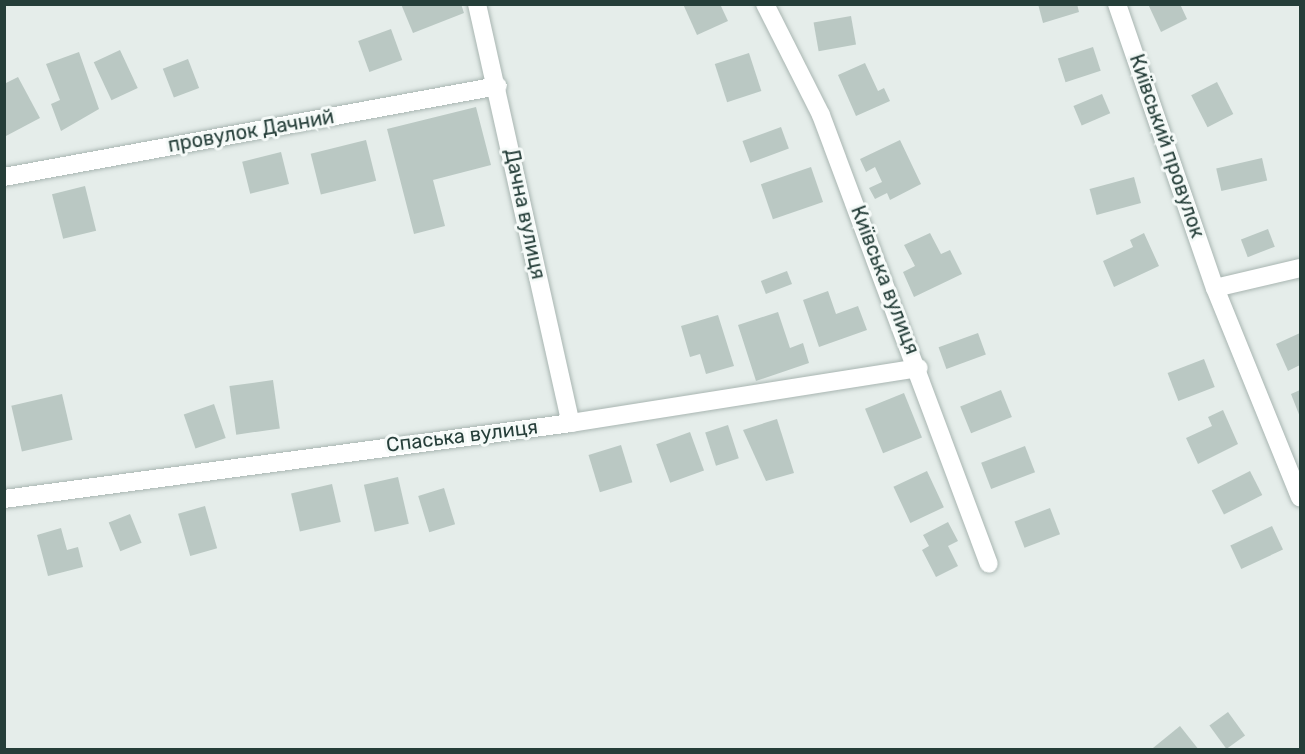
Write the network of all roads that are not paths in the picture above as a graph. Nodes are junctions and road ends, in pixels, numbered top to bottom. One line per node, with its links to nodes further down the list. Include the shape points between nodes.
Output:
1 (477, 4): 4 (street, Дачна вулиця)
2 (765, 4): 8 (street, Київська вулиця, via 821,115)
3 (1117, 4): 7 (street, Київський провулок)
4 (498, 86): 5 (street, провулок Дачний); 9 (street, Дачна вулиця)
5 (4, 177)
6 (1300, 268): 7 (street)
7 (1215, 288): 10 (street, Київський провулок)
8 (919, 368): 9 (street, Спаська вулиця); 12 (street, Київська вулиця)
9 (571, 423): 11 (street, Спаська вулиця)
10 (1300, 497)
11 (4, 499)
12 (989, 564)

